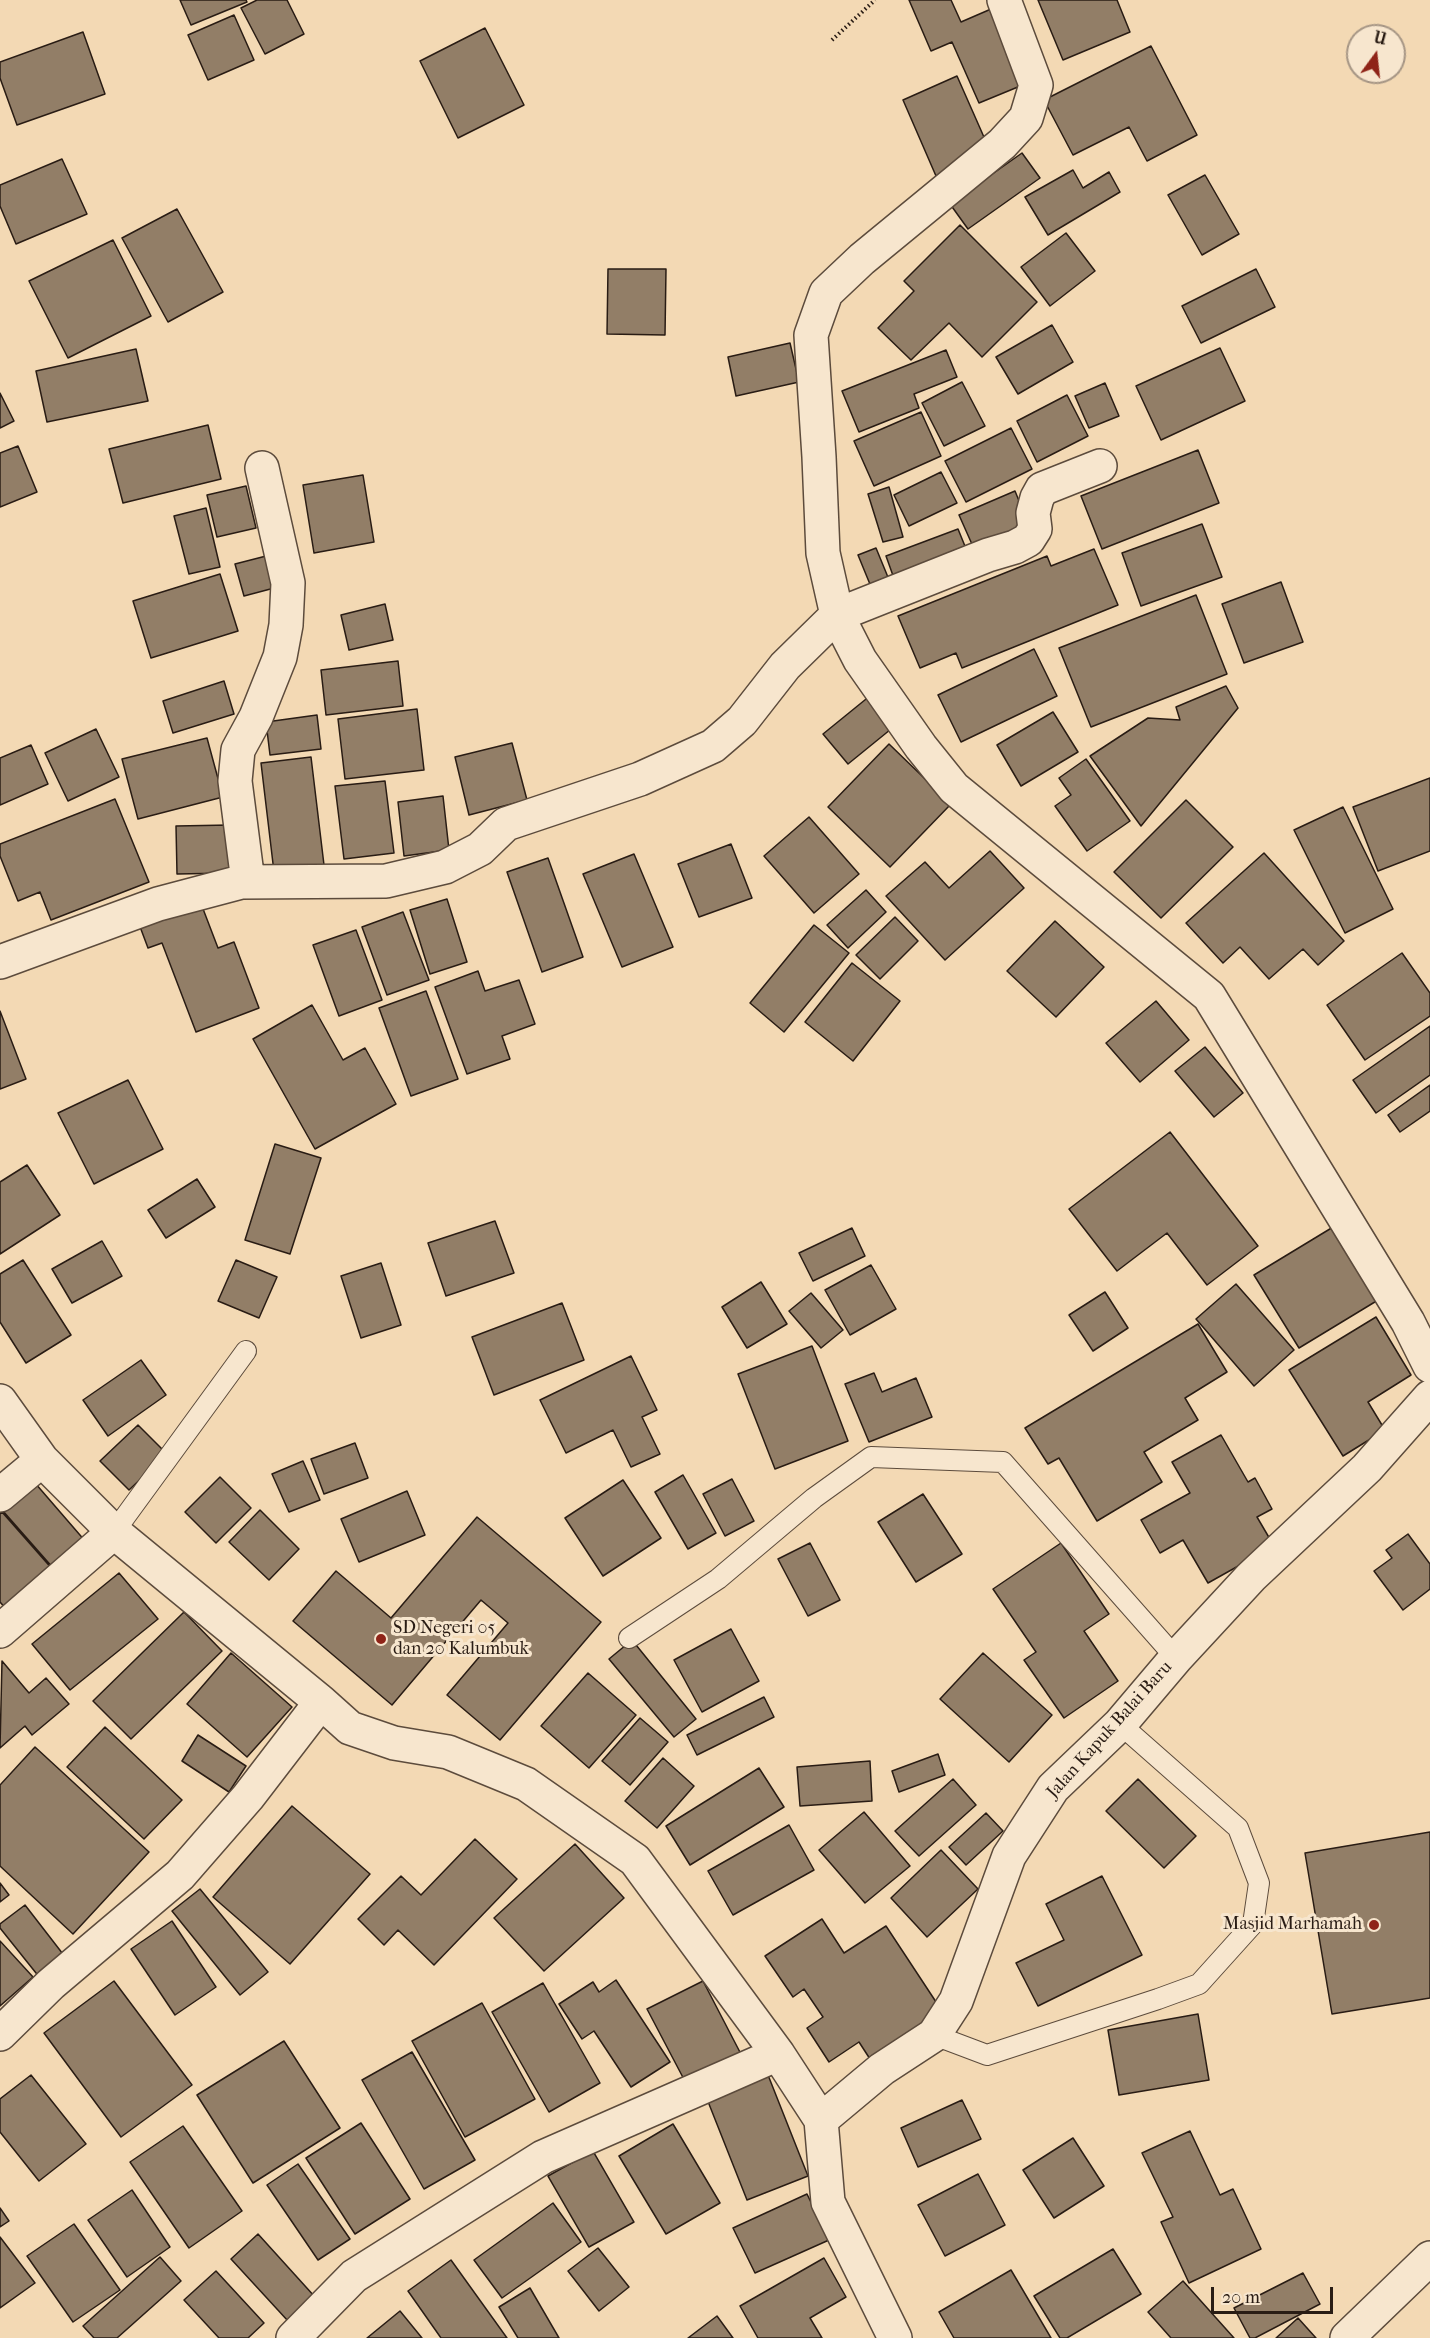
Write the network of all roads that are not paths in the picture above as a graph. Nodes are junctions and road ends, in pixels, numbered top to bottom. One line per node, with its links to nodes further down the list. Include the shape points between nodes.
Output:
1 (1004, 0): 4 (street, via 1036,85 1026,118 1002,144 826,293 811,335 823,553)
2 (1100, 466): 4 (street, via 1042,489 1034,513 1035,529 1028,540)
3 (262, 468): 5 (street, via 288,583 280,657 238,750 235,781)
4 (837, 615): 5 (street, via 785,666 742,721 713,746 640,779 506,824 480,849 445,867 386,881); 8 (street, via 860,660 954,788 1209,996 1408,1322)
5 (248, 882): 6 (street, via 158,903)
6 (0, 962)
7 (246, 1351): 13 (lane)
8 (1430, 1366)
9 (1430, 1396): 16 (street, Jalan Kapuk Balai Baru, via 1367,1468 1251,1577)
10 (0, 1401): 11 (street)
11 (42, 1460): 12 (street); 13 (street)
12 (0, 1495)
13 (114, 1532): 14 (street); 17 (street)
14 (0, 1631)
15 (629, 1638): 16 (lane, via 718,1579 814,1498 870,1457 937,1459 1003,1462)
16 (1176, 1658): 18 (street, Jalan Kapuk Balai Baru)
17 (321, 1702): 19 (street, via 248,1797 180,1875 51,1984); 21 (street, via 350,1728 394,1743 448,1752 526,1784 635,1860)
18 (1120, 1724): 20 (street, Jalan Kapuk Balai Baru, via 1053,1788 1008,1857 956,2001); 20 (lane, via 1238,1828 1259,1882 1253,1924 1199,1984 1158,1999 987,2055)
19 (0, 2034)
20 (934, 2035): 22 (street, Jalan Kapuk Balai Baru, via 882,2069)
21 (778, 2054): 22 (street); 25 (street, via 543,2157 354,2276)
22 (821, 2120): 24 (street, via 828,2202)
23 (1430, 2258): 26 (street)
24 (891, 2337)
25 (293, 2338)
26 (1347, 2338)

